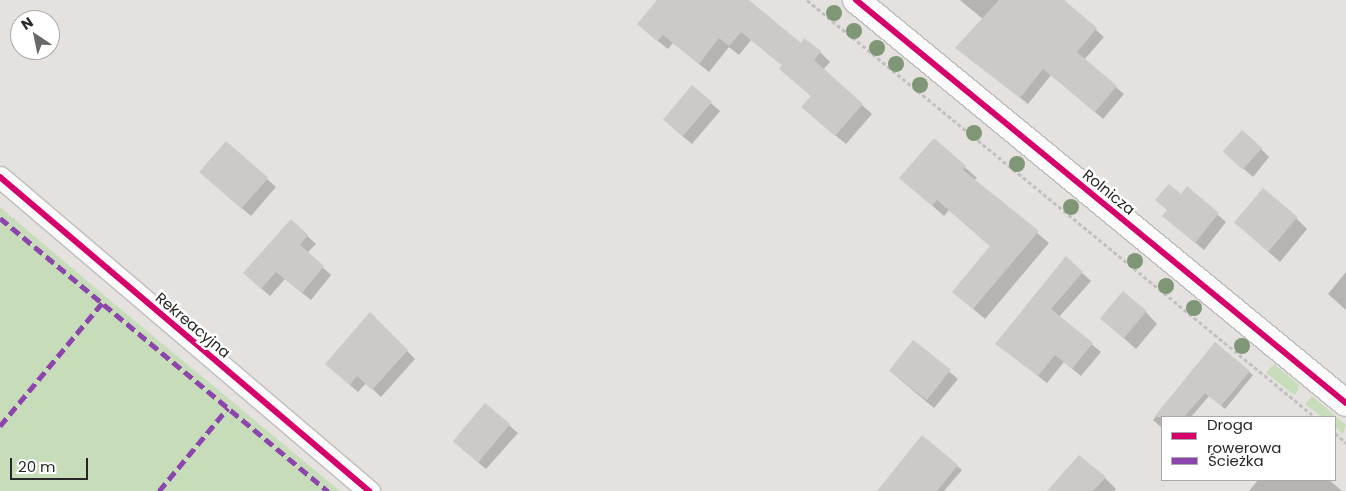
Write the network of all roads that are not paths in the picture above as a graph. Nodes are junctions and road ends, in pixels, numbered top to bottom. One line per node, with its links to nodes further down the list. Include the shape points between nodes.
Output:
1 (856, 0): 3 (street, Rolnicza)
2 (0, 177): 4 (street, Rekreacyjna)
3 (1346, 403)
4 (369, 491)

